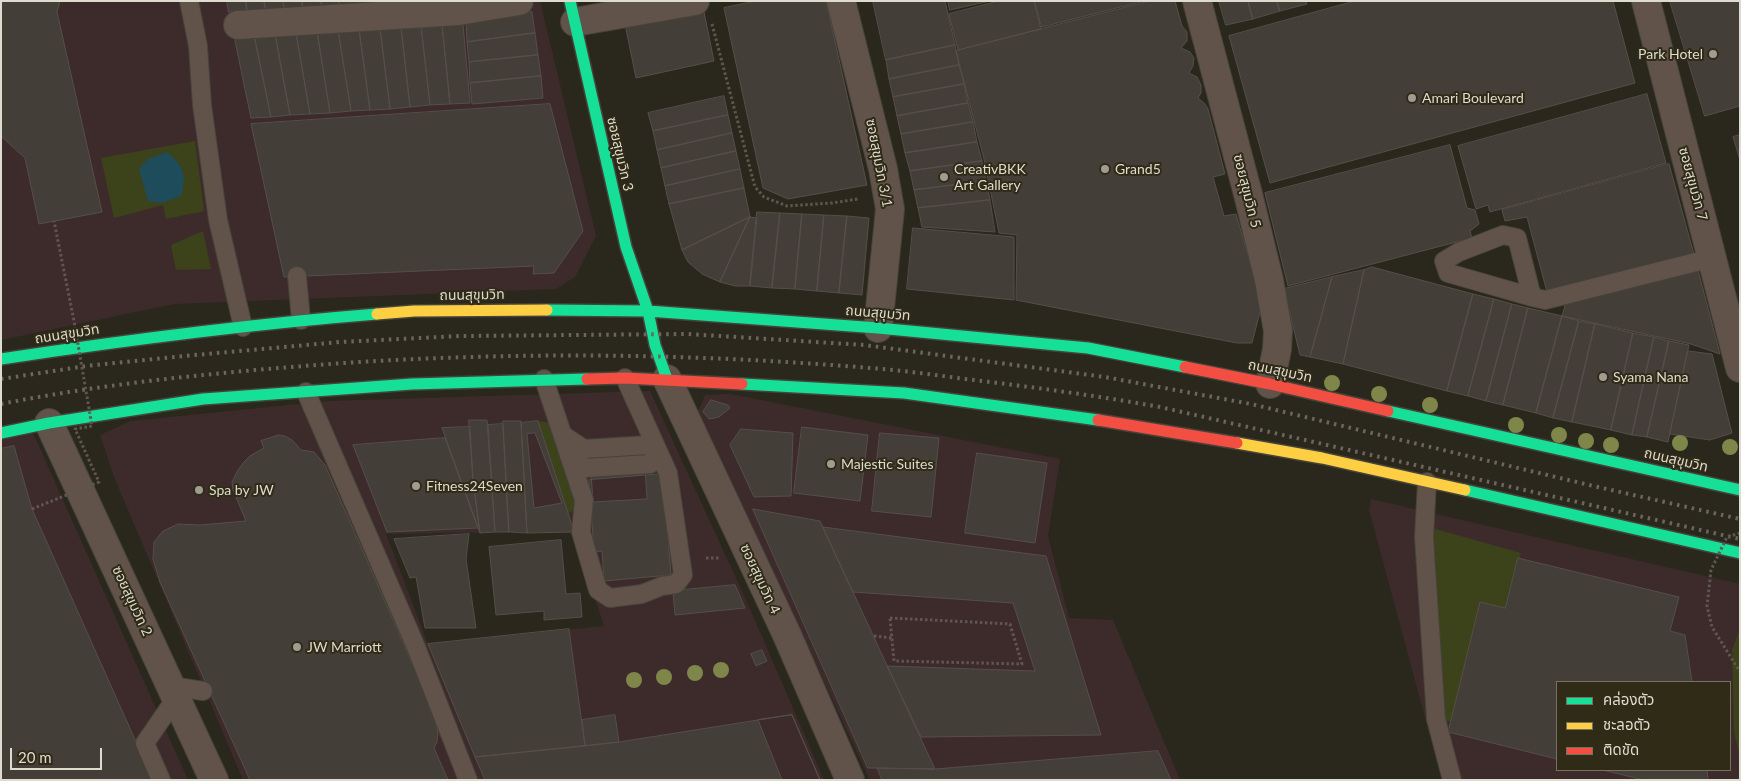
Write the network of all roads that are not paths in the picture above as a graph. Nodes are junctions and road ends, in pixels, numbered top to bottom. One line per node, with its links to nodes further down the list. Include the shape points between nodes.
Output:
1 (189, 1): 14 (lane, via 198,46 202,105 218,220)
2 (519, 1): 8 (street, via 458,11)
3 (841, 1): 15 (street, ซอยสุขุมวิท 3/1, via 890,209)
4 (1197, 1): 21 (street, ซอยสุขุมวิท 5, via 1269,280 1278,331)
5 (1646, 1): 9 (street, ซอยสุขุมวิท 7)
6 (703, 11): 7 (street)
7 (572, 12): 12 (main road, ซอยสุขุมวิท 3, via 626,247)
8 (238, 25)
9 (1712, 258): 11 (lane, via 1545,300); 17 (street, ซอยสุขุมวิท 7)
10 (297, 276): 13 (lane)
11 (1532, 297): 11 (lane, via 1517,238 1503,235 1444,261 1448,273)
12 (648, 310): 13 (main road, ถนนสุขุมวิท, via 414,311); 15 (main road, ถนนสุขุมวิท); 20 (main road, ซอยสุขุมวิท 3)
13 (301, 320): 14 (main road, ถนนสุขุมวิท)
14 (243, 327): 16 (main road, ถนนสุขุมวิท, via 135,339)
15 (878, 328): 21 (main road, ถนนสุขุมวิท, via 1088,348)
16 (1, 360)
17 (1740, 368)
18 (625, 378): 19 (main road); 20 (main road); 26 (lane)
19 (544, 379): 22 (main road); 25 (lane)
20 (667, 380): 28 (main road, via 904,392 1124,423 1322,458); 36 (street, ซอยสุขุมวิท 4, via 787,636)
21 (1270, 384): 29 (main road, ถนนสุขุมวิท)
22 (306, 392): 23 (main road, via 203,400); 35 (lane, via 416,647)
23 (49, 423): 24 (main road); 32 (street, ซอยสุขุมวิท 2)
24 (1, 433)
25 (563, 436): 26 (lane, via 584,449); 27 (lane)
26 (656, 446): 27 (lane, via 650,464 586,468); 27 (lane, via 668,473 683,575 676,584 642,594 610,598 598,590 581,532 584,500)
27 (570, 456)
28 (1427, 482): 30 (main road); 37 (lane, via 1424,537 1436,719)
29 (1740, 490)
30 (1740, 553)
31 (203, 691): 32 (lane)
32 (174, 692): 33 (lane, via 145,743); 34 (street, ซอยสุขุมวิท 2)
33 (162, 780)
34 (214, 780)
35 (468, 780)
36 (850, 780)
37 (1452, 780)

